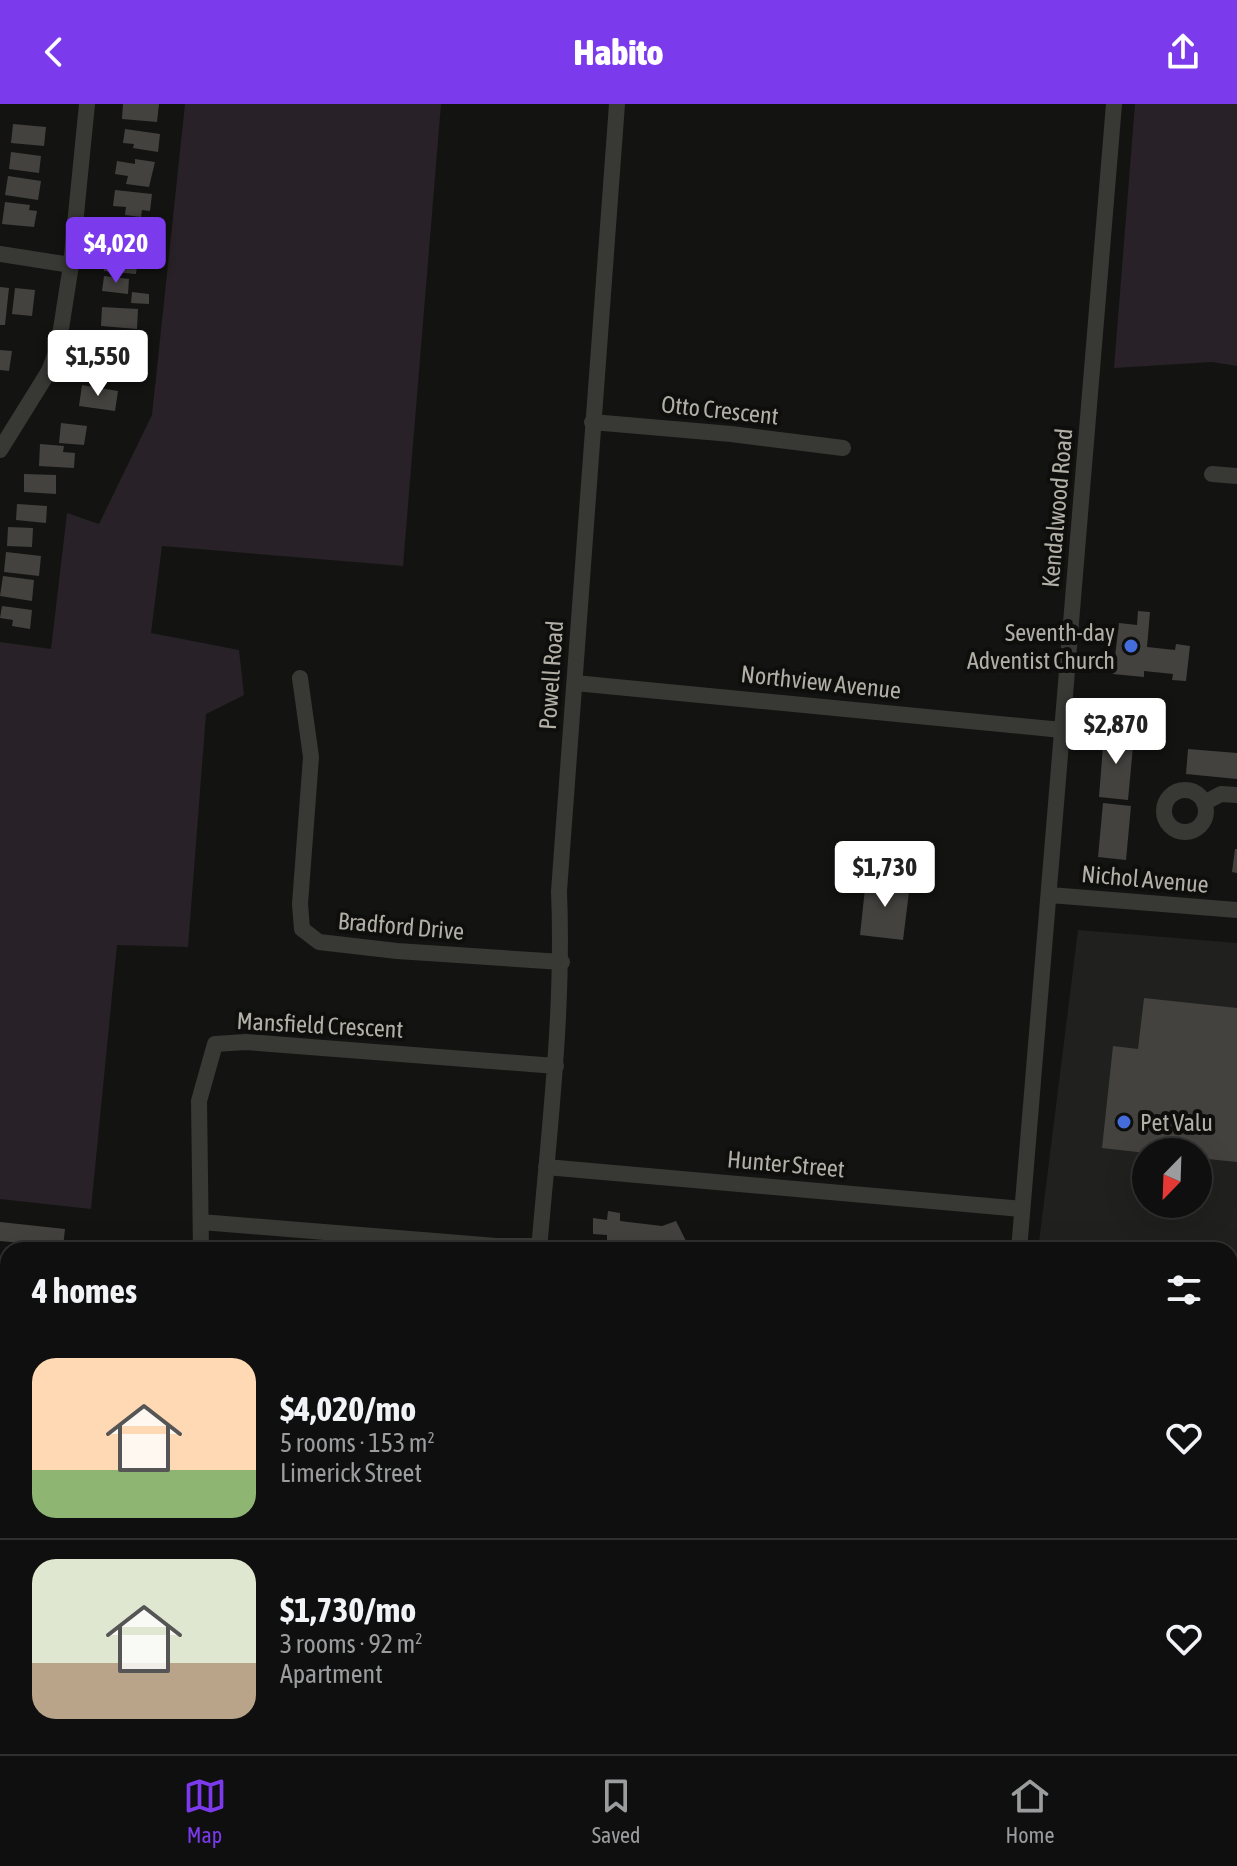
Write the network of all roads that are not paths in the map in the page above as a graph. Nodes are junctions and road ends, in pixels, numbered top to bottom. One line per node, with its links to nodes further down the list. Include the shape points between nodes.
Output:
1 (87, 104): 5 (street)
2 (617, 104): 6 (street, Powell Road)
3 (1114, 104): 13 (street, Kendalwood Road)
4 (0, 254): 5 (street)
5 (71, 265): 8 (street, via 58,348)
6 (592, 422): 7 (street, Otto Crescent); 12 (street, Powell Road)
7 (843, 448)
8 (0, 450)
9 (1212, 474): 10 (street)
10 (1237, 476)
11 (300, 678): 18 (street, Bradford Drive, via 311,757 302,929 319,942)
12 (575, 683): 13 (street, Northview Avenue); 18 (street, Powell Road, via 559,891)
13 (1062, 730): 16 (street, Kendalwood Road)
14 (1237, 795): 15 (street, via 1221,794)
15 (1204, 803)
16 (1050, 895): 17 (street, Nichol Avenue); 21 (street, Kendalwood Road)
17 (1237, 910)
18 (562, 962): 19 (street, Powell Road)
19 (556, 1066): 20 (street, Powell Road); 22 (street, Mansfield Crescent, via 215,1044 199,1101)
20 (546, 1167): 21 (street, Hunter Street); 25 (street, Powell Road)
21 (1022, 1209): 26 (street, Kendalwood Road)
22 (201, 1222): 23 (street); 24 (street)
23 (201, 1242)
24 (380, 1242)
25 (540, 1242)
26 (1020, 1242)

